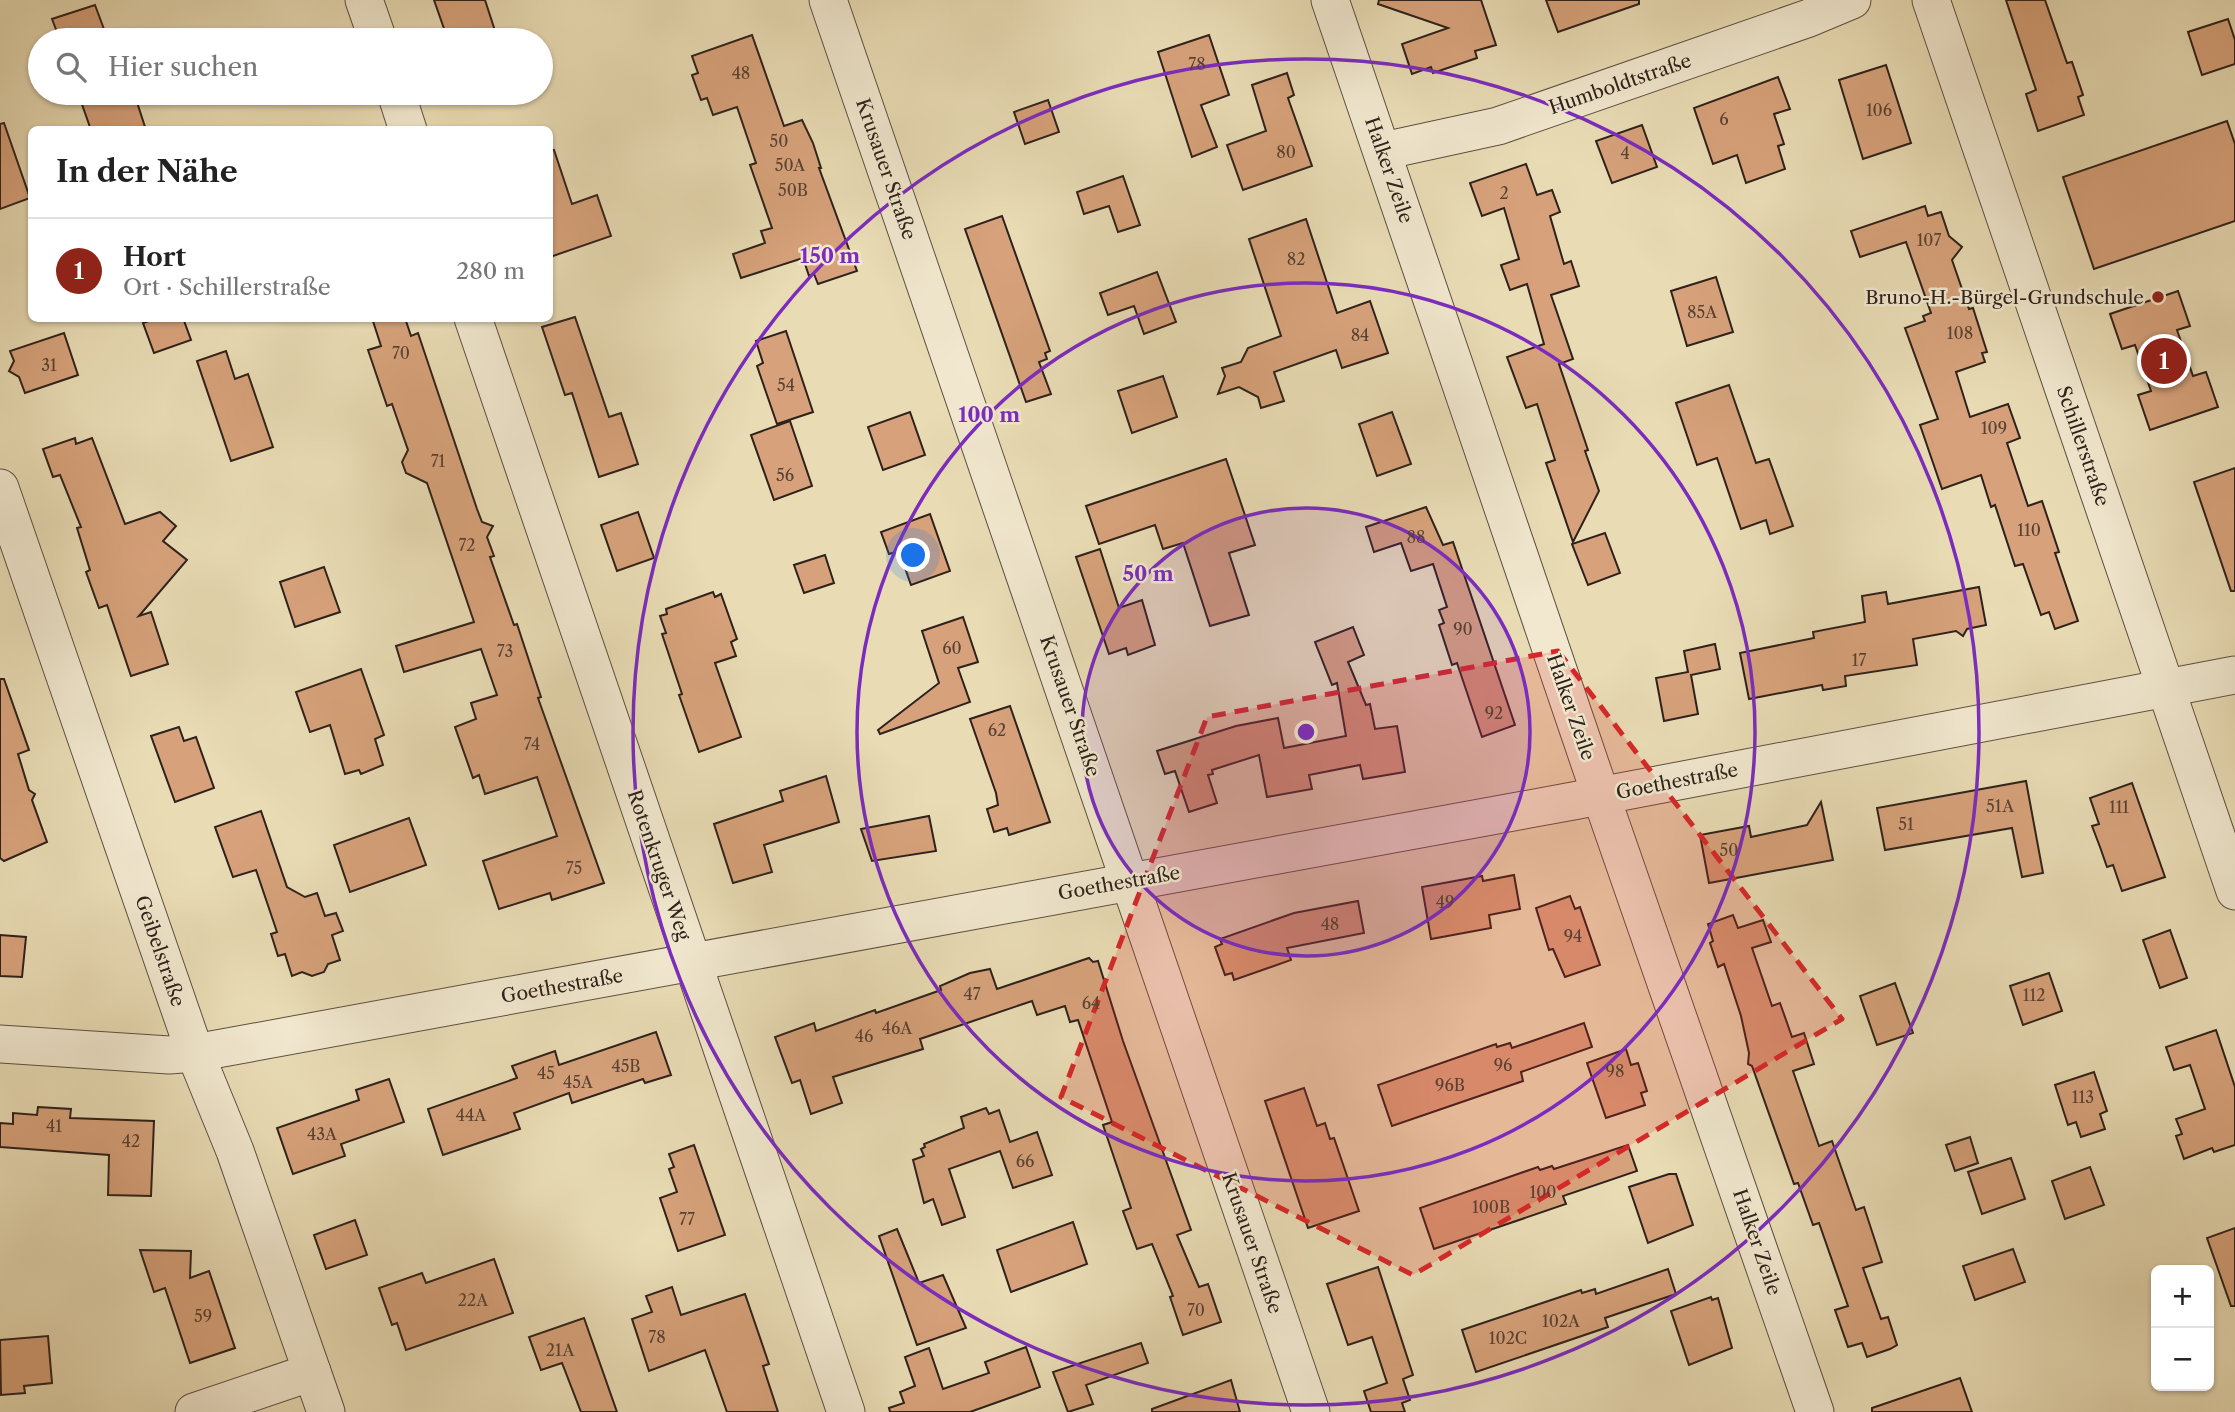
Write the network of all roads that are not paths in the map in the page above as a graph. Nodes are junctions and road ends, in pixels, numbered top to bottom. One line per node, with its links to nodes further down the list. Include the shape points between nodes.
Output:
1 (364, 0): 6 (street)
2 (828, 0): 15 (street, Krusauer Straße)
3 (1330, 0): 9 (street, Halker Zeile)
4 (1852, 0): 9 (street, Humboldtstraße, via 1498,126)
5 (1931, 0): 13 (street, Schillerstraße)
6 (374, 28)
7 (400, 105): 8 (street)
8 (407, 126)
9 (1383, 151): 14 (street, Halker Zeile)
10 (474, 322): 17 (street, Rotenkruger Weg)
11 (0, 488): 19 (street, Geibelstraße)
12 (2235, 676): 13 (street, Goethestraße)
13 (2165, 688): 14 (street, Goethestraße); 16 (street, Schillerstraße)
14 (1601, 796): 15 (street, Goethestraße); 25 (street, Halker Zeile)
15 (1130, 881): 17 (street, Goethestraße); 24 (street, Krusauer Straße)
16 (2235, 891)
17 (692, 962): 19 (street, Goethestraße); 23 (street, Rotenkruger Weg)
18 (0, 1044): 19 (street, Goethestraße)
19 (195, 1053): 20 (street, Geibelstraße, via 235,1151)
20 (312, 1372): 21 (street); 22 (street, Geibelstraße)
21 (194, 1412)
22 (326, 1412)
23 (846, 1412)
24 (1311, 1412)
25 (1815, 1412)

